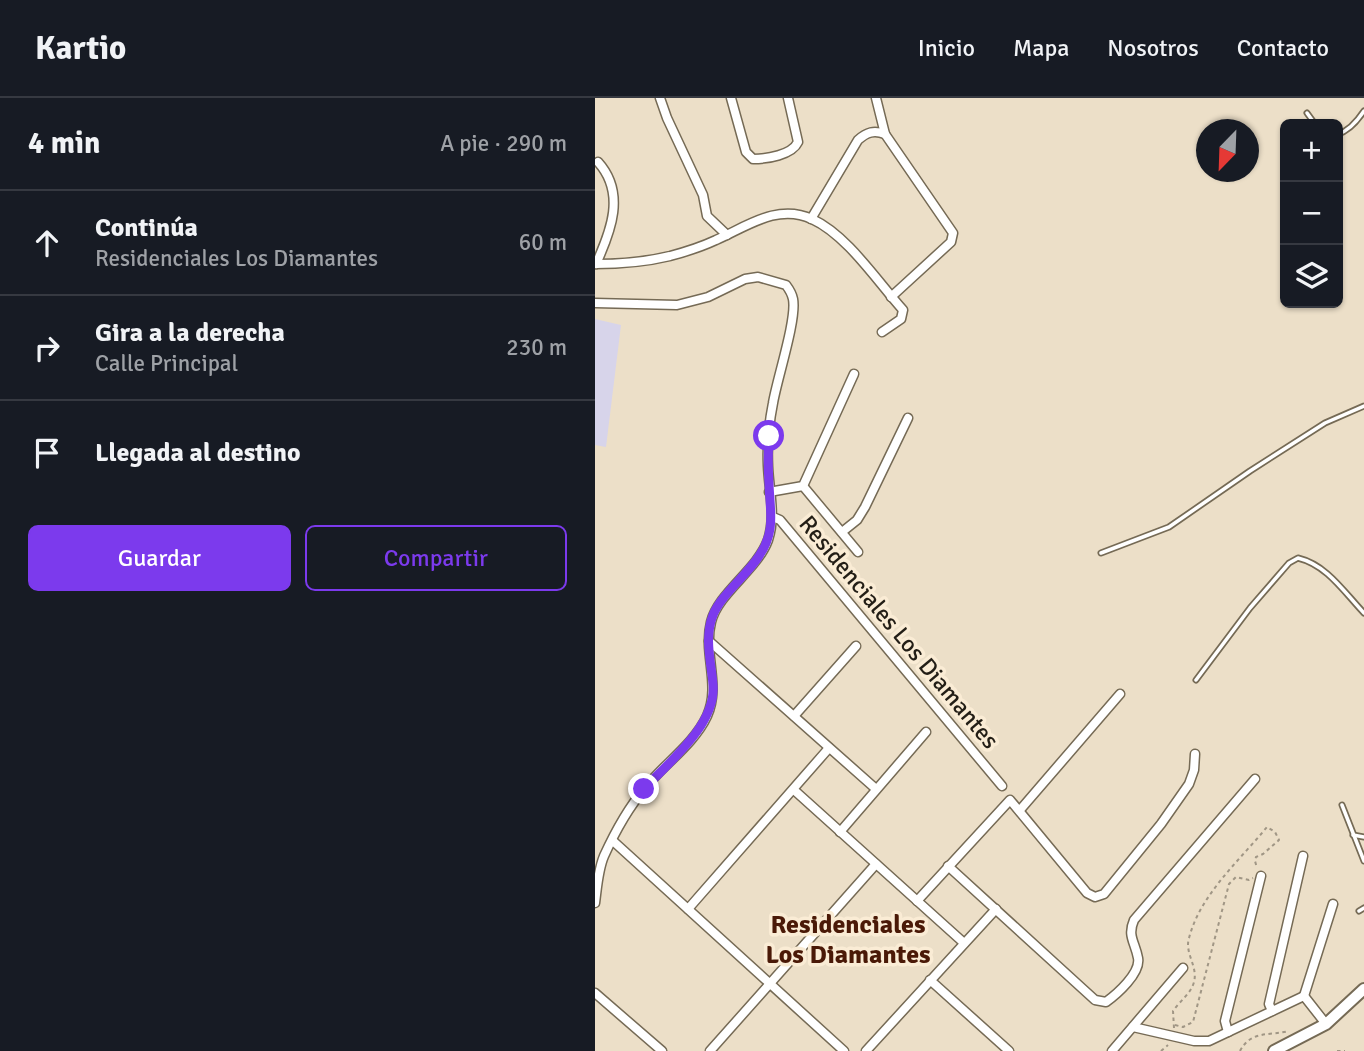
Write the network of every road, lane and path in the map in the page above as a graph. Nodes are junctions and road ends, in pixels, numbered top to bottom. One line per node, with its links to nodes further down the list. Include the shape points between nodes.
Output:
1 (660, 98): 12 (street, via 703,195 707,216)
2 (731, 98): 3 (street, via 748,156 759,159 789,152 798,142)
3 (789, 98)
4 (876, 98): 9 (street)
5 (1364, 111): 8 (lane)
6 (1307, 113): 7 (lane)
7 (1311, 119)
8 (1343, 131)
9 (885, 134): 11 (street, via 870,132 858,140); 14 (street, via 953,233 951,242)
10 (598, 162): 13 (street, via 607,171 614,207)
11 (811, 219): 12 (street, via 781,214 764,217); 14 (street, via 852,251)
12 (727, 235): 13 (street, via 669,256)
13 (596, 264)
14 (891, 297): 16 (street, via 903,315)
15 (595, 303): 21 (street, Residenciales Los Diamantes, via 677,305 758,277 786,285 793,299 792,314 773,403)
16 (882, 332)
17 (854, 374): 20 (street)
18 (1364, 406): 25 (lane, via 1325,423 1169,527)
19 (908, 418): 23 (street, via 866,507)
20 (803, 486): 21 (street); 23 (street)
21 (769, 492): 22 (street, Residenciales Los Diamantes)
22 (773, 517): 27 (street, via 759,557 714,612); 36 (street, Residenciales Los Diamantes)
23 (842, 532): 24 (street)
24 (858, 552)
25 (1101, 553)
26 (1364, 613): 29 (lane, via 1321,567 1298,558 1250,608)
27 (709, 641): 31 (street); 44 (street, via 714,687 707,716 644,789)
28 (856, 646): 31 (street)
29 (1196, 680)
30 (1120, 694): 40 (street)
31 (794, 716): 33 (street)
32 (926, 732): 37 (street)
33 (829, 748): 37 (street); 38 (street)
34 (1195, 754): 40 (street, via 1193,776 1173,807 1107,892 1095,897)
35 (1255, 779): 55 (street, via 1138,915 1130,938 1138,957 1137,970 1108,1001 1095,999)
36 (1002, 786)
37 (876, 789): 41 (street)
38 (794, 790): 41 (street); 54 (street)
39 (1342, 805): 42 (lane)
40 (1020, 810): 48 (street, via 1008,801)
41 (840, 832): 47 (street)
42 (1352, 835): 43 (lane); 46 (lane)
43 (1364, 837)
44 (613, 841): 51 (street, via 604,857); 54 (street)
45 (1303, 856): 64 (street, via 1269,1004)
46 (1364, 862)
47 (876, 864): 50 (street); 60 (street)
48 (949, 866): 50 (street); 55 (street)
49 (1261, 876): 69 (street, via 1225,1021)
50 (917, 901): 57 (street)
51 (595, 903)
52 (1333, 904): 63 (street)
53 (1364, 908): 56 (lane)
54 (688, 909): 60 (street)
55 (996, 909): 57 (street)
56 (1359, 911)
57 (964, 943): 59 (street)
58 (1183, 968): 67 (street)
59 (930, 980): 74 (street); 75 (street)
60 (770, 984): 72 (street); 73 (street)
61 (1364, 989): 65 (street)
62 (595, 993): 71 (street)
63 (1304, 996): 64 (street); 65 (street)
64 (1272, 1011): 69 (street)
65 (1326, 1024): 79 (street)
66 (1175, 1025): 66 (path, via 1174,1011 1195,981 1187,948 1195,920 1267,827 1279,840 1257,857 1257,876 1249,880 1236,877 1229,884 1193,1022); 70 (path)
67 (1133, 1027): 70 (street); 76 (street)
68 (1294, 1030): 78 (path, via 1251,1037)
69 (1228, 1032): 70 (street, via 1202,1042)
70 (1172, 1040): 77 (path)
71 (662, 1051)
72 (710, 1051)
73 (844, 1051)
74 (866, 1051)
75 (1010, 1051)
76 (1112, 1051)
77 (1161, 1051)
78 (1240, 1051)
79 (1274, 1051)
80 (1337, 1051): 81 (path)
81 (1345, 1051)

